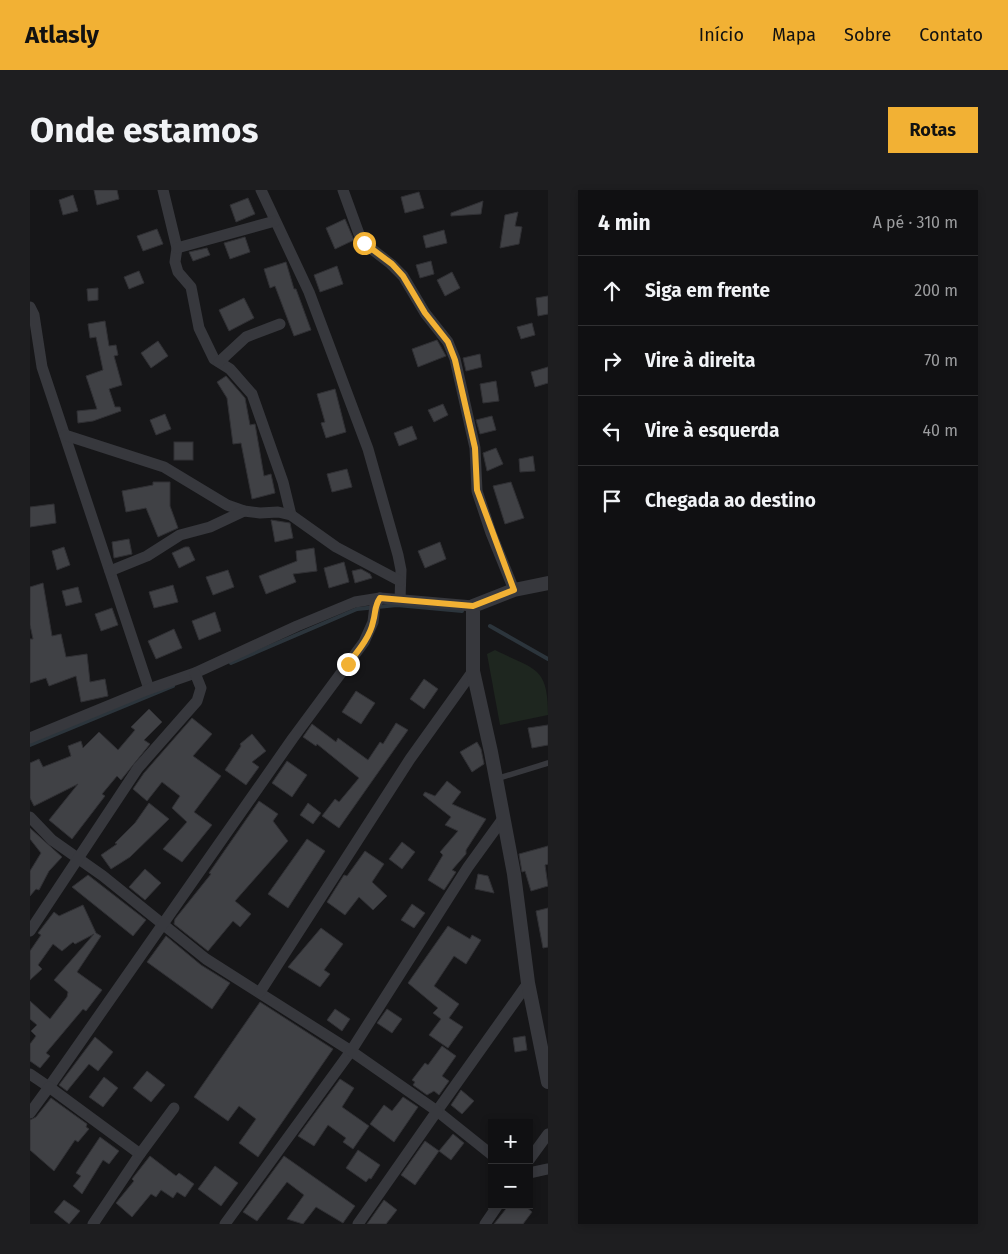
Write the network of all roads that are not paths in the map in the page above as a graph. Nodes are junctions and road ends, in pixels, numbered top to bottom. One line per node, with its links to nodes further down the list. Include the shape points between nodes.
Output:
1 (163, 190): 5 (street)
2 (261, 190): 4 (street)
3 (344, 190): 15 (street, via 364,243 403,276 425,313 448,342 475,448 477,490)
4 (275, 221): 5 (street); 13 (street, via 309,292 368,449 394,535)
5 (177, 248): 8 (street, via 175,262 178,272 191,286 199,328)
6 (30, 308): 9 (street, via 34,315 42,367)
7 (280, 324): 8 (street, via 246,337)
8 (219, 362): 11 (street, via 241,379 252,394)
9 (65, 434): 10 (street, via 164,467 227,505); 12 (street)
10 (244, 511): 11 (street); 12 (street, via 210,527 180,535 140,559)
11 (291, 514): 13 (street, via 336,547)
12 (110, 571): 21 (street)
13 (400, 581): 16 (street)
14 (548, 584): 15 (street)
15 (514, 590): 18 (street)
16 (400, 600): 17 (street); 18 (street)
17 (377, 602): 20 (street, via 354,602); 28 (street, via 364,642)
18 (473, 606): 19 (street)
19 (473, 672): 24 (street); 31 (street, via 410,759)
20 (196, 675): 21 (street); 27 (street, via 201,688 191,709 138,768)
21 (148, 689): 22 (street)
22 (30, 738)
23 (548, 763): 24 (lane)
24 (496, 779): 26 (street)
25 (30, 817): 27 (street)
26 (502, 820): 30 (street, via 514,874); 32 (street, via 468,867)
27 (77, 859): 28 (street, via 103,876); 29 (street)
28 (163, 926): 31 (street, via 206,959); 35 (street)
29 (30, 931)
30 (528, 983): 34 (street); 37 (street)
31 (260, 992): 32 (street)
32 (351, 1051): 37 (street); 47 (street)
33 (30, 1074): 35 (street)
34 (548, 1082)
35 (49, 1087): 38 (street); 41 (street)
36 (174, 1108): 41 (street)
37 (437, 1111): 40 (street); 48 (street)
38 (30, 1113)
39 (548, 1134): 42 (street)
40 (488, 1152)
41 (140, 1154): 46 (street)
42 (533, 1155)
43 (548, 1168): 44 (street)
44 (533, 1172)
45 (495, 1209): 49 (street)
46 (93, 1224)
47 (225, 1224)
48 (358, 1224)
49 (485, 1224)

